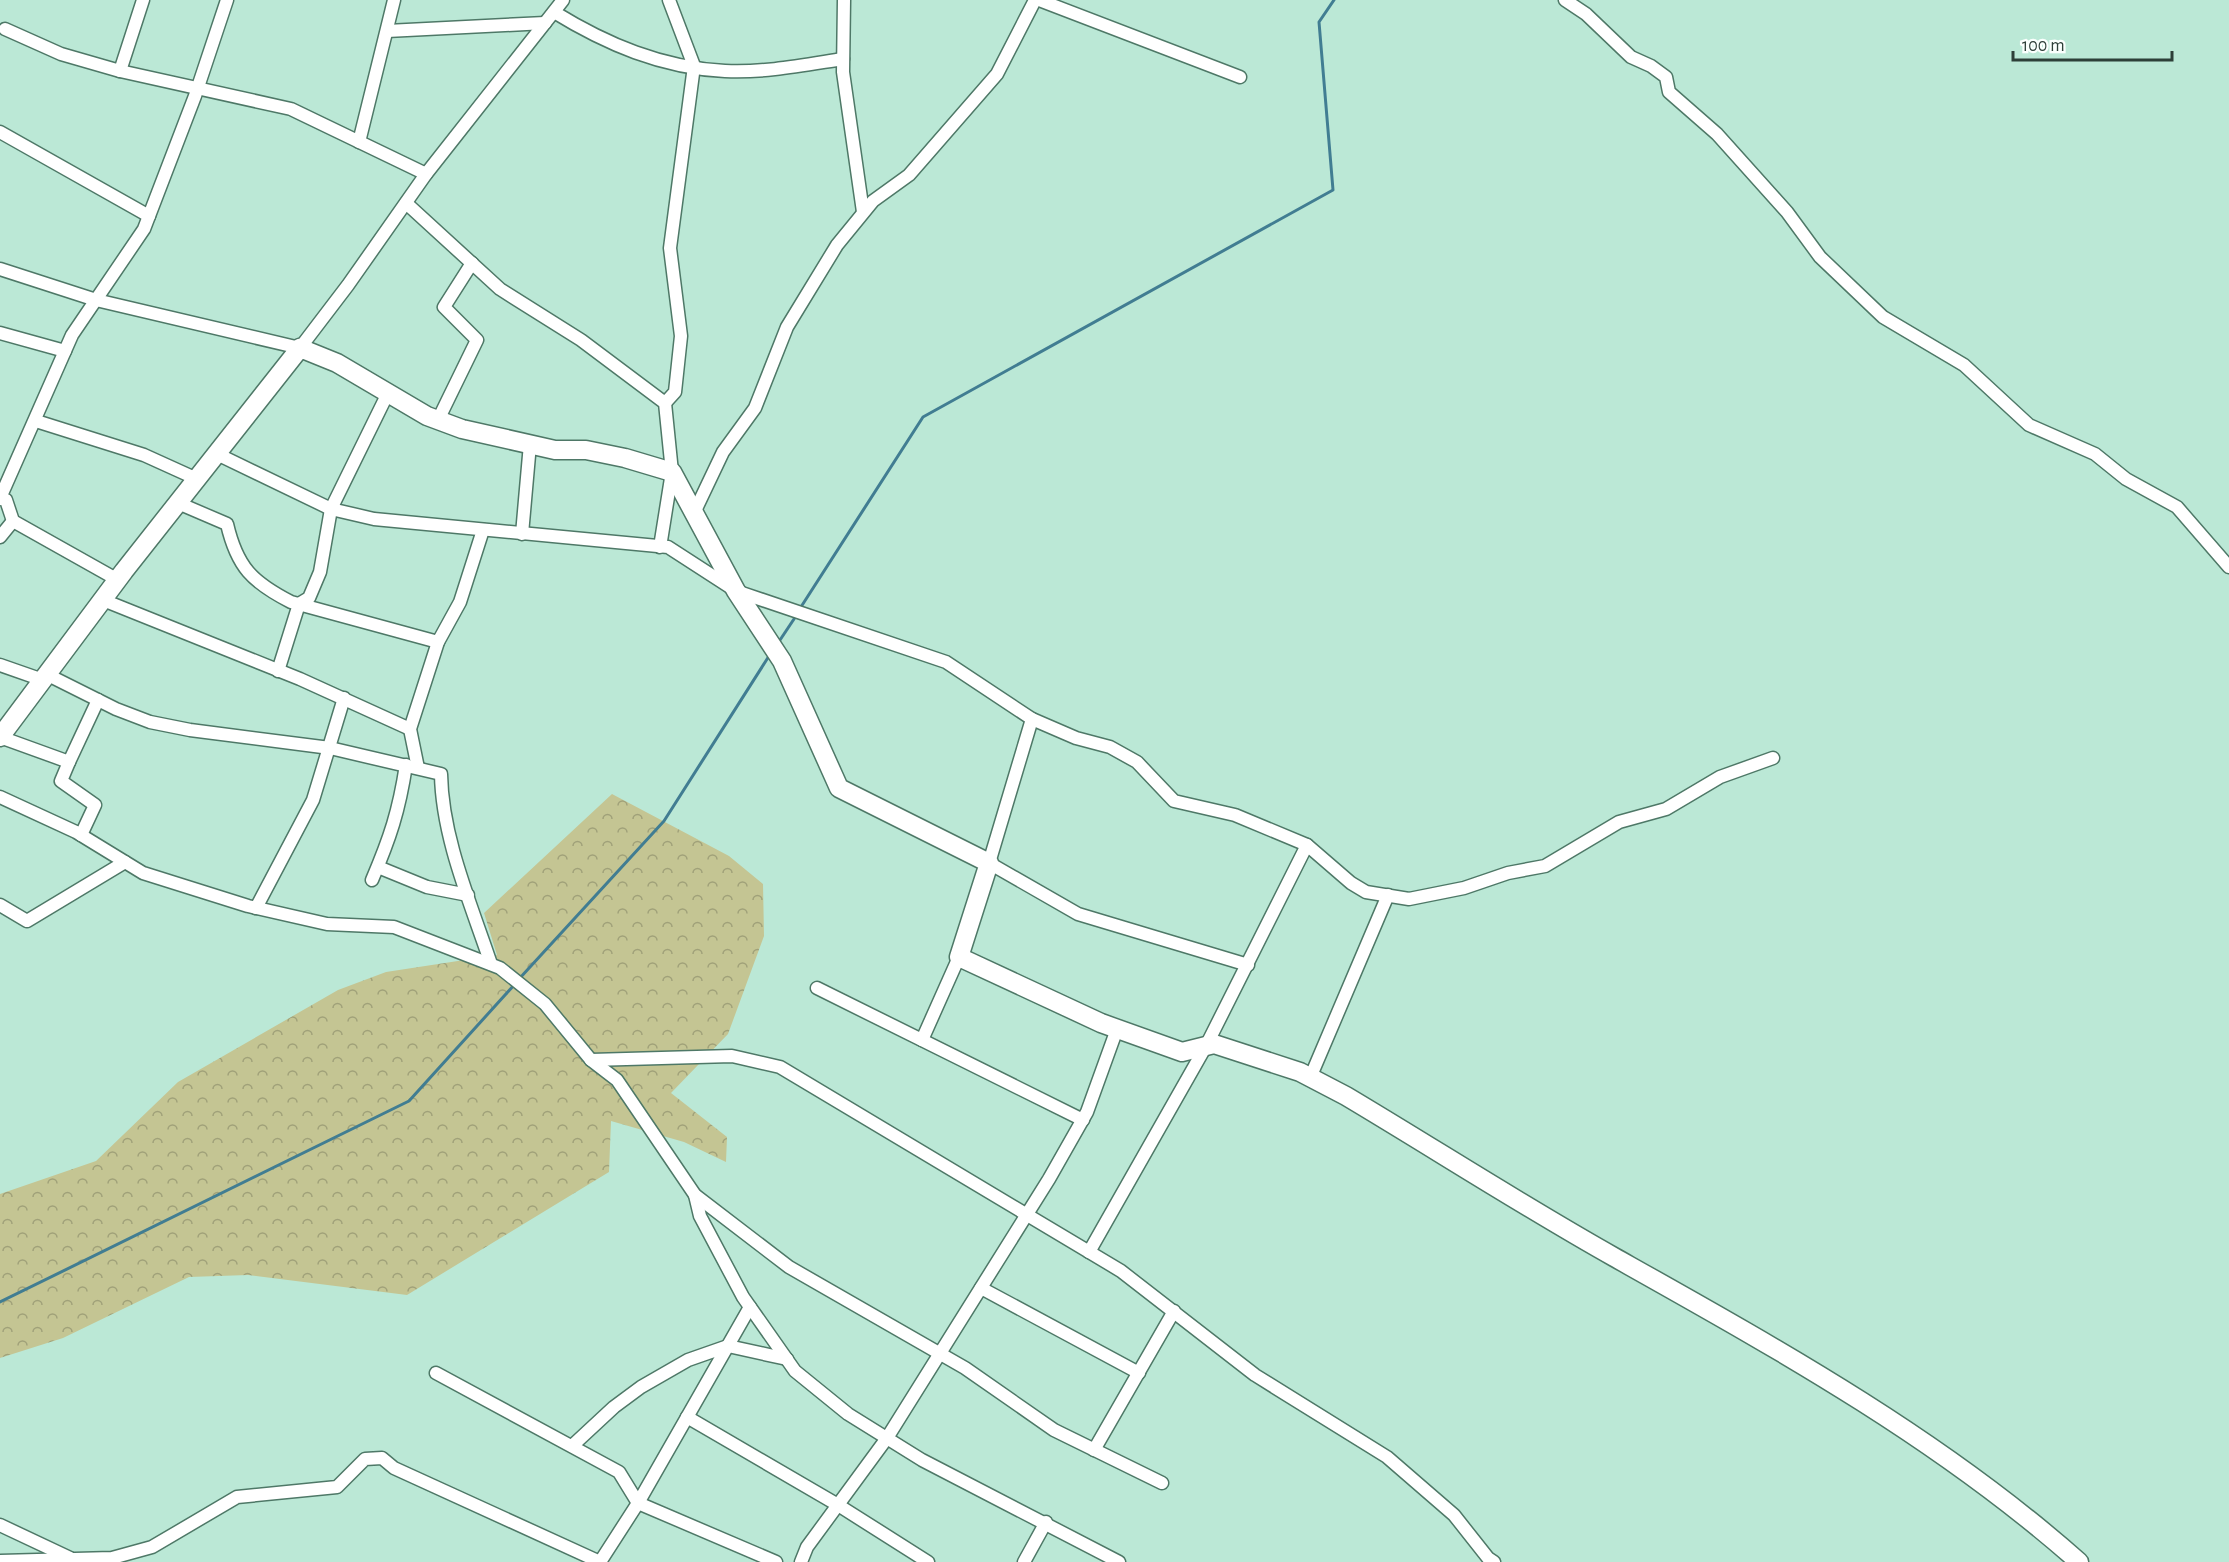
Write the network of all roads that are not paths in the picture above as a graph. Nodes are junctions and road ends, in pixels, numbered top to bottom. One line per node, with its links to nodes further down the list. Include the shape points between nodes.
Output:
1 (143, 0): 14 (street)
2 (227, 0): 16 (street)
3 (394, 0): 11 (street)
4 (669, 0): 13 (street)
5 (844, 0): 12 (street)
6 (1037, 0): 15 (street); 21 (street, via 997,74 909,175)
7 (1565, 0): 46 (street, via 1586,14 1631,57 1665,77 1669,92 1717,135 1787,212 1820,257 1874,309 1964,365 2029,425 2095,454 2126,478 2177,507)
8 (556, 5): 9 (street); 13 (street, via 593,36 634,53)
9 (545, 23): 11 (street); 19 (street)
10 (5, 29): 14 (street, via 61,54)
11 (387, 31): 18 (street)
12 (843, 59): 13 (street, via 781,69 724,71); 21 (street)
13 (694, 66): 30 (street, via 669,248 681,336 675,392)
14 (120, 71): 16 (street)
15 (1240, 77)
16 (198, 88): 18 (street, via 291,109); 22 (street)
17 (0, 132): 22 (street)
18 (359, 142): 19 (street)
19 (426, 174): 20 (street)
20 (406, 203): 23 (street); 27 (street)
21 (863, 212): 40 (street, via 837,244 788,327 755,408 723,452)
22 (149, 216): 25 (street)
23 (472, 263): 30 (street, via 500,289 581,340); 31 (street, via 444,308 477,340)
24 (0, 270): 25 (street)
25 (96, 300): 27 (street); 28 (street)
26 (0, 333): 28 (street)
27 (300, 348): 29 (street, via 337,363); 34 (street)
28 (65, 351): 32 (street)
29 (388, 393): 31 (street); 39 (street)
30 (665, 403): 35 (street)
31 (438, 420): 33 (street)
32 (36, 421): 36 (street, via 144,454); 37 (street)
33 (530, 444): 35 (street, via 555,450 586,450); 43 (street)
34 (217, 454): 36 (street); 39 (street)
35 (672, 472): 40 (street); 45 (street)
36 (197, 478): 38 (street)
37 (0, 499): 41 (street, via 6,500)
38 (178, 502): 47 (street); 50 (street, via 227,524 243,569 272,592)
39 (331, 509): 42 (street, via 374,519); 50 (street, via 320,572 309,598)
40 (694, 513): 48 (street)
41 (13, 521): 44 (street); 47 (street)
42 (483, 530): 43 (street); 51 (street, via 460,602)
43 (522, 534): 45 (street)
44 (0, 537)
45 (660, 547): 48 (street, via 668,547)
46 (2229, 567)
47 (118, 580): 49 (street)
48 (736, 591): 57 (street, via 946,662); 68 (street, via 783,661 839,788)
49 (103, 600): 53 (street); 54 (street)
50 (299, 604): 51 (street); 53 (street)
51 (438, 642): 58 (street)
52 (0, 665): 54 (street)
53 (278, 671): 55 (street)
54 (43, 680): 56 (street, via 50,676); 59 (street)
55 (344, 698): 58 (street); 60 (street)
56 (98, 700): 60 (street, via 150,722); 62 (street)
57 (1032, 719): 66 (street, via 1076,738 1110,747 1137,762 1173,801 1235,815); 68 (street)
58 (410, 729): 63 (street)
59 (0, 737): 62 (street)
60 (330, 748): 63 (street); 74 (street, via 313,800)
61 (1773, 758): 72 (street, via 1720,777 1666,809 1619,822 1545,866 1409,899)
62 (69, 762): 65 (street, via 61,782 95,805)
63 (412, 767): 69 (street); 71 (street, via 441,774 441,797)
64 (0, 797): 65 (street)
65 (81, 835): 67 (street)
66 (1307, 845): 72 (street, via 1351,884 1366,892); 77 (street)
67 (125, 862): 73 (street, via 27,921); 74 (street, via 143,873)
68 (988, 863): 75 (street); 77 (street, via 1078,914)
69 (378, 867): 70 (street); 71 (street, via 427,887)
70 (372, 880)
71 (468, 895): 76 (street)
72 (1388, 895): 83 (street)
73 (0, 905)
74 (256, 908): 76 (street, via 327,924 394,927)
75 (959, 957): 79 (street); 80 (street)
76 (492, 964): 82 (street, via 545,1004)
77 (1248, 965): 81 (street)
78 (817, 988): 80 (street)
79 (1117, 1029): 81 (street, via 1182,1052); 84 (street)
80 (922, 1040): 84 (street)
81 (1206, 1046): 83 (street, via 1214,1044); 87 (street)
82 (591, 1060): 85 (street, via 617,1080); 86 (street, via 732,1056 780,1067)
83 (1310, 1078): 114 (street, via 1822,1375 1957,1464 2026,1515)
84 (1083, 1120): 86 (street)
85 (695, 1195): 89 (street, via 700,1216); 92 (street, via 789,1267)
86 (1026, 1214): 87 (street); 88 (street)
87 (1089, 1252): 90 (street)
88 (981, 1288): 92 (street); 95 (street)
89 (750, 1307): 91 (street); 93 (street)
90 (1174, 1311): 95 (street); 113 (street, via 1255,1375 1387,1457 1454,1515)
91 (728, 1346): 93 (street); 96 (street); 98 (street, via 688,1360 641,1387)
92 (940, 1353): 97 (street); 99 (street, via 1054,1430)
93 (787, 1359): 97 (street, via 795,1371 848,1414)
94 (436, 1373): 98 (street)
95 (1139, 1373): 99 (street)
96 (687, 1417): 101 (street); 102 (street)
97 (887, 1438): 102 (street); 103 (street, via 922,1460)
98 (572, 1446): 101 (street, via 619,1472)
99 (1094, 1450): 100 (street)
100 (1162, 1483)
101 (638, 1503): 107 (street); 108 (street)
102 (838, 1505): 109 (street, via 807,1547); 110 (street)
103 (1046, 1522): 111 (street); 112 (street)
104 (0, 1525): 105 (street)
105 (74, 1559): 106 (street); 107 (street, via 112,1558 152,1547 237,1497 337,1487 365,1459 382,1458 394,1468)
106 (0, 1561)
107 (600, 1562)
108 (776, 1562)
109 (801, 1562)
110 (928, 1562)
111 (1024, 1562)
112 (1119, 1562)
113 (1494, 1562)
114 (2079, 1562)

